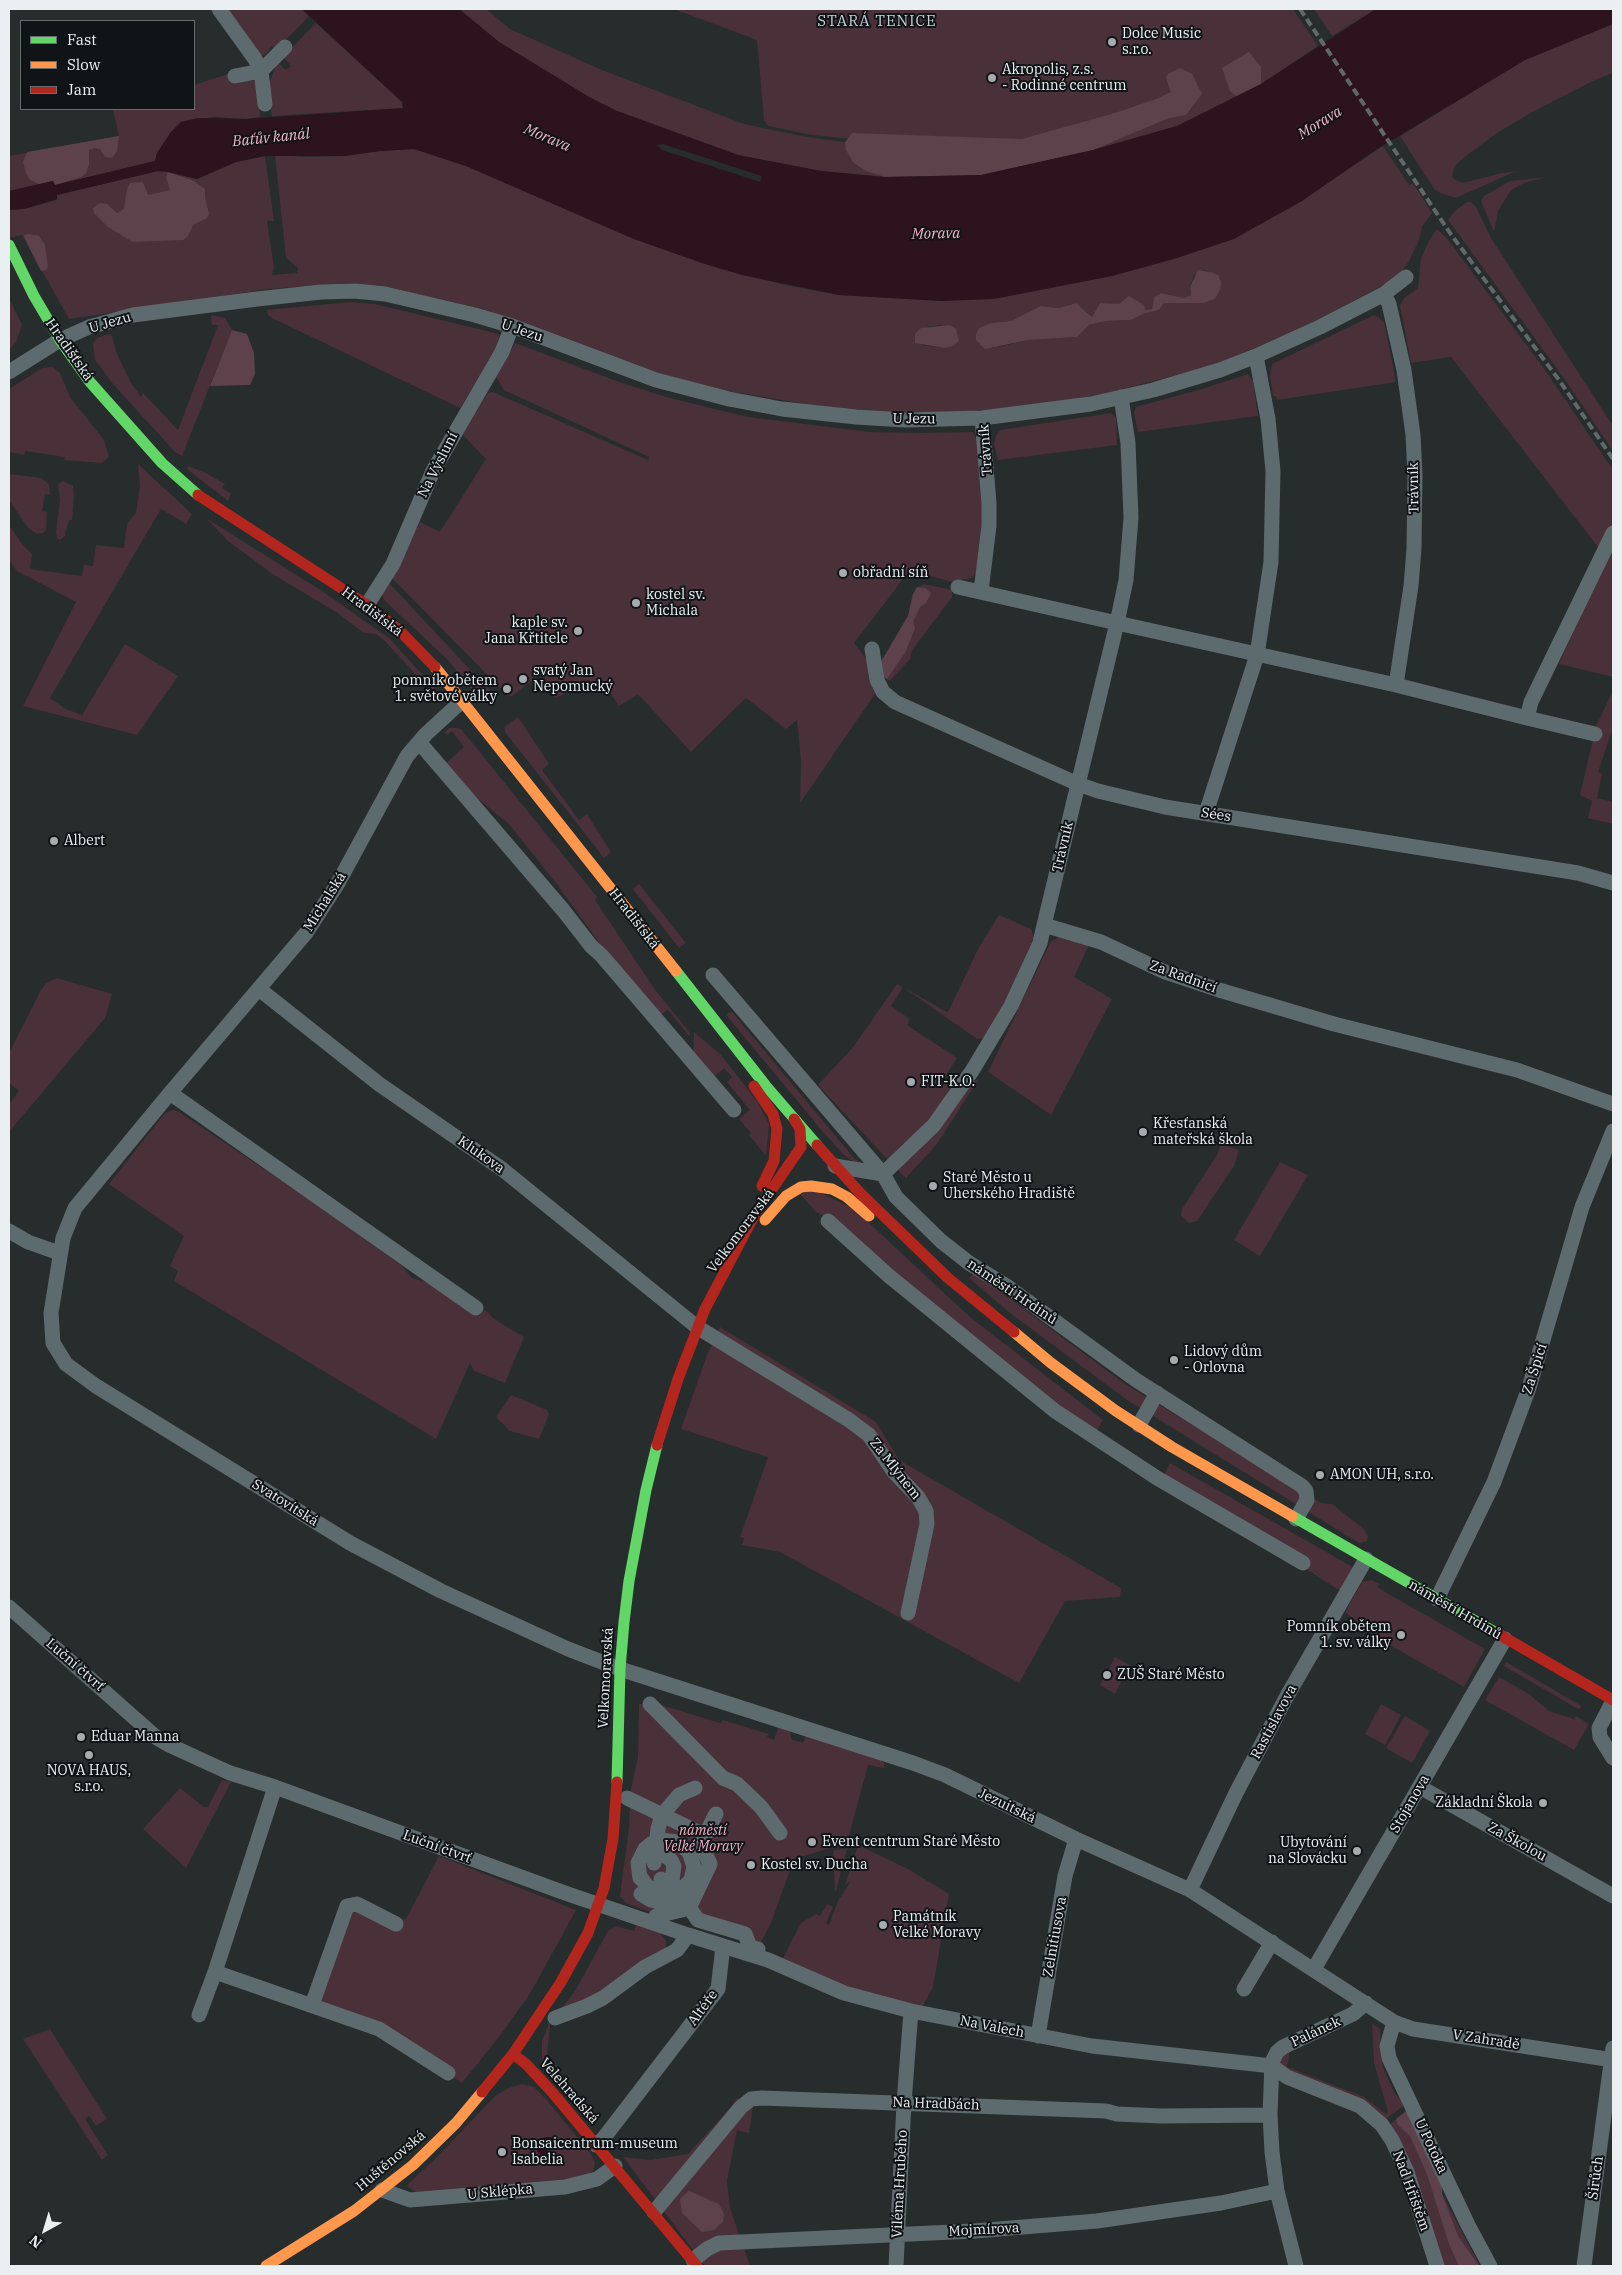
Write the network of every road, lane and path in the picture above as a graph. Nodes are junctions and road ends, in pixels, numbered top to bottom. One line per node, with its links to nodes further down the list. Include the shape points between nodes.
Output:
1 (219, 9): 3 (street)
2 (285, 48): 3 (street)
3 (261, 71): 4 (street); 5 (street)
4 (235, 76)
5 (265, 104)
6 (9, 245): 10 (street, Hradišťská)
7 (1406, 277): 8 (street, Trávník)
8 (1384, 294): 11 (street, Trávník); 23 (street, Trávník, via 1404,370 1415,474 1412,586)
9 (512, 326): 10 (street, U Jezu, via 385,294 346,290 257,298 133,316 89,327); 14 (street, U Jezu, via 656,380 729,399 856,417 913,420); 19 (street, Na Výsluní, via 502,352 433,471 393,564)
10 (60, 340): 12 (street, U Jezu); 19 (street, Hradišťská, via 122,420 188,487)
11 (1256, 356): 13 (street, Trávník, via 1184,381); 22 (street, via 1268,419 1274,493 1271,562)
12 (9, 372)
13 (1122, 397): 14 (street, Trávník, via 1059,410); 20 (street, Trávník, via 1128,443 1131,518 1126,580)
14 (982, 418): 18 (street, Trávník, via 989,503)
15 (1613, 534): 16 (street)
16 (1609, 553): 25 (street, via 1531,702)
17 (958, 587): 18 (street)
18 (981, 591): 20 (street)
19 (367, 605): 24 (street, Hradišťská, via 423,653)
20 (1117, 623): 22 (street); 28 (street, Trávník)
21 (872, 649): 28 (street, Sées, via 877,680 891,699)
22 (1257, 655): 23 (street); 29 (street)
23 (1396, 685): 25 (street)
24 (463, 700): 27 (street, Michalská); 35 (street, Hradišťská)
25 (1527, 718): 26 (street)
26 (1595, 734)
27 (419, 742): 33 (street, Michalská, via 402,763 323,908); 39 (street)
28 (1078, 784): 29 (street, Sées, via 1134,801); 31 (street, Trávník)
29 (1206, 813): 30 (street, Sées, via 1578,873)
30 (1613, 883)
31 (1044, 925): 38 (street, Za Radnicí, via 1101,942 1165,972 1219,990 1334,1024 1517,1070); 44 (street, via 1040,943 1011,1006 972,1071 934,1125)
32 (713, 975): 34 (street)
33 (259, 989): 37 (street, Michalská); 53 (street, Klukova, via 379,1084 502,1170)
34 (731, 997): 35 (street); 44 (street)
35 (709, 1015): 36 (street, Hradišťská)
36 (722, 1032): 40 (street, Hradišťská); 50 (street, Velkomoravská, via 735,1063 773,1114 777,1136 772,1167 735,1234)
37 (170, 1093): 49 (street, Michalská, via 75,1208); 52 (street)
38 (1613, 1104)
39 (734, 1110)
40 (794, 1118): 42 (street, Velkomoravská, via 802,1140); 43 (street, náměstí Hrdinů)
41 (1613, 1131): 59 (street, Za Špicí, via 1582,1207 1529,1388 1494,1482)
42 (794, 1158): 46 (street, via 809,1149 816,1150 880,1218 893,1230); 50 (street, Velkomoravská, via 755,1214)
43 (836, 1166): 44 (street); 46 (street, náměstí Hrdinů)
44 (883, 1174): 46 (street, via 883,1185); 54 (street, náměstí Hrdinů, via 896,1197 953,1252 1008,1286)
45 (828, 1221): 58 (street, via 889,1276 1055,1411 1157,1478)
46 (896, 1229): 48 (street, náměstí Hrdinů)
47 (9, 1231): 49 (street)
48 (911, 1244): 51 (street, Velkomoravská, via 888,1232 853,1201 832,1189 811,1186 792,1191 781,1200 731,1272); 55 (street, náměstí Hrdinů, via 1045,1358)
49 (59, 1253): 63 (street, Svatovítská, via 51,1336 60,1358 81,1376 350,1543 480,1610)
50 (733, 1254): 51 (street, Velkomoravská)
51 (714, 1290): 53 (street, Velkomoravská)
52 (476, 1308)
53 (697, 1327): 61 (street, Za Mlýnem, via 862,1429 875,1441 894,1472 918,1497 926,1511 927,1524); 63 (street, Velkomoravská, via 659,1438 646,1490 629,1581)
54 (1158, 1393): 55 (street); 56 (street, náměstí Hrdinů, via 1302,1486 1307,1500)
55 (1139, 1425): 56 (street, náměstí Hrdinů)
56 (1296, 1519): 57 (street, náměstí Hrdinů)
57 (1366, 1558): 59 (street, náměstí Hrdinů); 77 (street, Rastislavova, via 1290,1689)
58 (1303, 1563)
59 (1437, 1599): 62 (street, náměstí Hrdinů)
60 (9, 1607): 67 (street, Luční čtvrť, via 157,1738 230,1773)
61 (908, 1613)
62 (1505, 1639): 64 (street, náměstí Hrdinů); 68 (street, Stojanova)
63 (620, 1669): 75 (street, Jezuitská, via 913,1763); 79 (street, Velkomoravská, via 615,1825)
64 (1613, 1700): 66 (street, via 1599,1728 1600,1737)
65 (650, 1704): 73 (street, via 723,1778 737,1784 761,1807)
66 (1613, 1758)
67 (275, 1787): 79 (street, Luční čtvrť); 87 (street)
68 (1420, 1787): 78 (street, Za Školou); 86 (street, Stojanova)
69 (695, 1788): 71 (street, via 680,1795)
70 (627, 1798): 71 (street)
71 (662, 1814): 74 (street); 76 (street, via 658,1829)
72 (716, 1814): 74 (street)
73 (780, 1833)
74 (704, 1835): 76 (street, via 702,1849 710,1864)
75 (1076, 1839): 77 (street, Jezuitská); 95 (street, Zelnitiusova, via 1064,1881)
76 (665, 1879): 80 (street); 85 (street, via 698,1920 745,1934 750,1947)
77 (1190, 1890): 83 (street, Jezuitská)
78 (1613, 1896)
79 (599, 1906): 82 (street); 96 (street, Velkomoravská, via 575,1959)
80 (656, 1916)
81 (396, 1924): 90 (street, via 357,1904 347,1906)
82 (688, 1935): 84 (street); 93 (street, via 676,1950 645,1967 602,1998)
83 (1272, 1942): 86 (street, Jezuitská); 88 (street)
84 (723, 1946): 91 (street, Na Valech, via 768,1960 844,1993); 102 (street, Altéře, via 718,1989)
85 (758, 1949)
86 (1314, 1969): 89 (street, Jezuitská)
87 (215, 1972): 90 (street); 92 (street)
88 (1244, 1989)
89 (1366, 2003): 94 (street, V Zahradě); 98 (street, Palánek, via 1353,2014 1283,2047 1275,2055)
90 (312, 2005): 99 (street, via 379,2029)
91 (911, 2011): 95 (street, Na Valech); 100 (street, Viléma Hrubého)
92 (199, 2015)
93 (555, 2018)
94 (1394, 2022): 97 (street, V Zahradě, via 1413,2029); 113 (street, U Potoka, via 1387,2046 1390,2058)
95 (1038, 2036): 98 (street, Na Valech, via 1149,2053)
96 (512, 2054): 102 (street, Velehradská, via 536,2074); 104 (street, Huštěnovská, via 488,2087 444,2135)
97 (1613, 2056): 114 (street, Širůch)
98 (1272, 2066): 101 (street); 112 (street, Nad Hřištěm, via 1287,2077 1360,2106 1382,2126 1407,2172)
99 (448, 2073)
100 (904, 2102): 101 (street, Na Hradbách, via 1162,2116); 106 (street, Na Hradbách, via 751,2099); 107 (street, Viléma Hrubého)
101 (1270, 2115): 105 (street)
102 (596, 2145): 103 (street, Velehradská)
103 (615, 2166): 104 (street, U Sklépka, via 597,2179 565,2187 410,2200); 106 (street, Velehradská)
104 (382, 2190): 109 (street, Huštěnovská, via 323,2232)
105 (1277, 2191): 107 (street, Mojmírova, via 1211,2205 1097,2221); 111 (street)
106 (654, 2212): 108 (street, Velehradská)
107 (897, 2234): 108 (street, Mojmírova, via 720,2243 707,2249); 110 (street, Viléma Hrubého)
108 (695, 2263)
109 (266, 2266)
110 (896, 2266)
111 (1296, 2266)
112 (1437, 2266)
113 (1490, 2266)
114 (1584, 2266)

